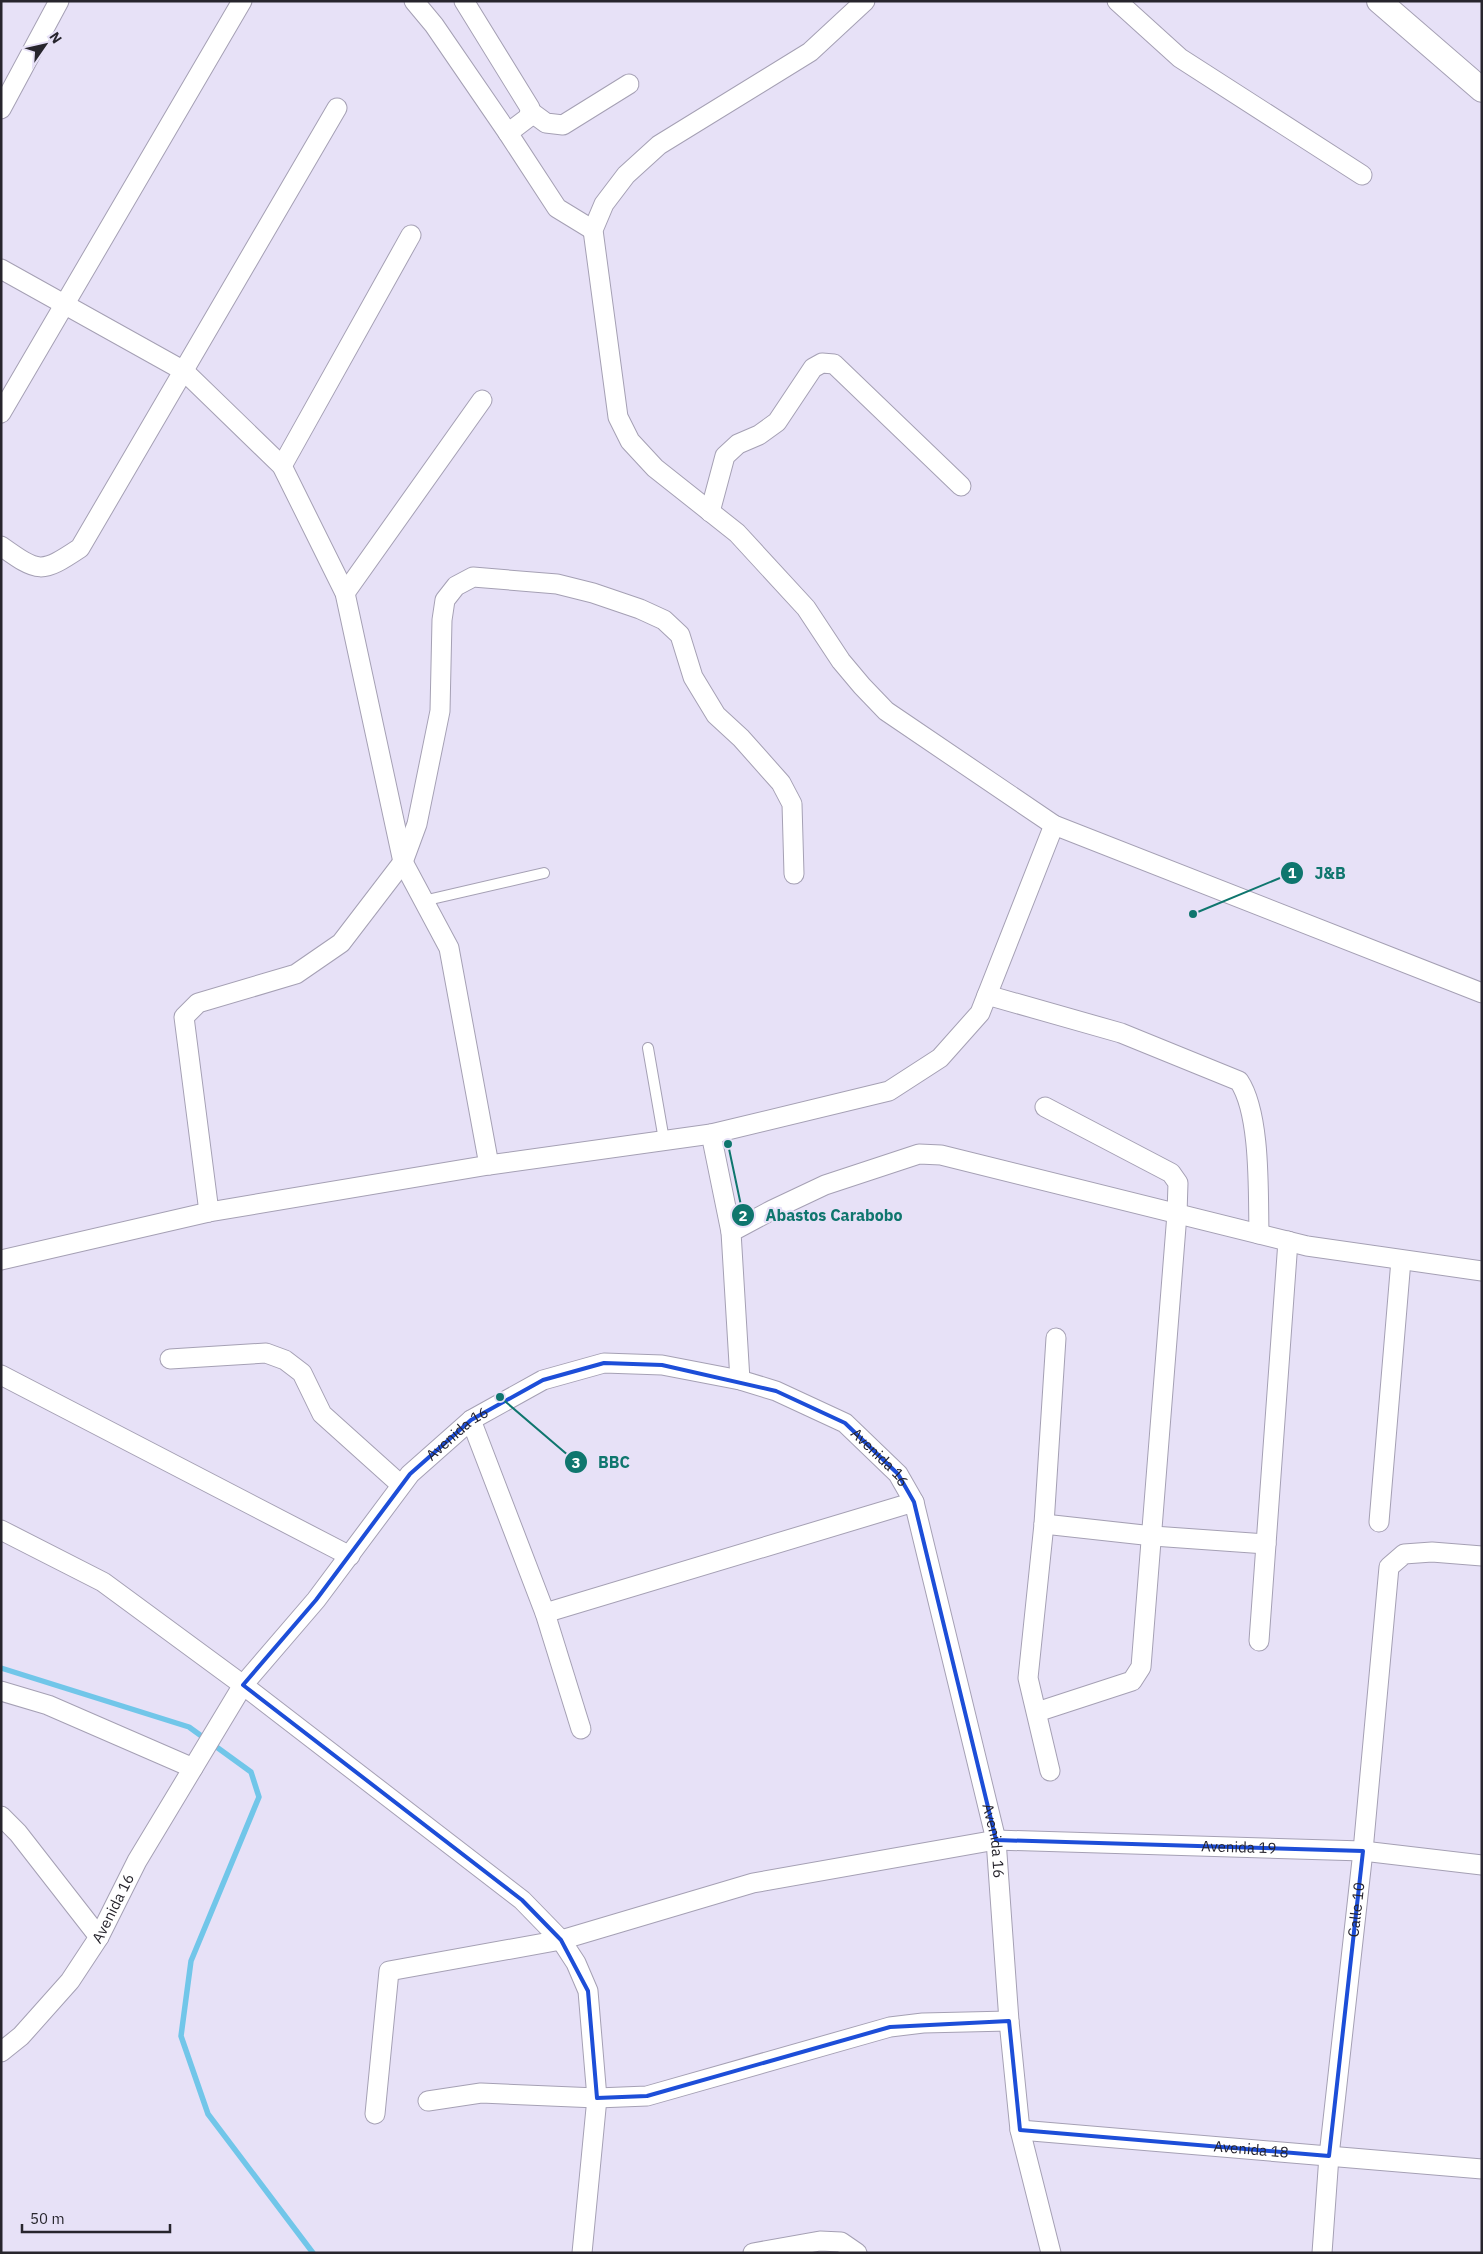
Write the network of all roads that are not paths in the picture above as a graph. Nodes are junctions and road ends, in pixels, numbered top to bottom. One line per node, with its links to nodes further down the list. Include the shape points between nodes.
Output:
1 (59, 1): 11 (street)
2 (242, 1): 18 (street)
3 (414, 1): 13 (street)
4 (464, 1): 12 (street)
5 (864, 1): 15 (street, via 810,52 660,145 626,175 604,204)
6 (1117, 1): 14 (street, via 1180,58)
7 (1379, 1): 9 (street)
8 (629, 84): 12 (street, via 563,125 546,123)
9 (1482, 90)
10 (337, 108): 19 (street)
11 (1, 109)
12 (531, 112): 13 (street)
13 (508, 133): 15 (street, via 557,208)
14 (1362, 175)
15 (593, 230): 24 (street, via 618,417 630,441 654,468)
16 (411, 235): 22 (street)
17 (1, 269): 18 (street)
18 (65, 304): 19 (street); 21 (street)
19 (184, 372): 22 (street); 25 (street, via 80,548 52,566 29,566)
20 (482, 400): 26 (street)
21 (1, 413)
22 (282, 466): 26 (street)
23 (961, 486): 24 (street, via 834,364 822,363 813,368 777,422 738,444 726,456)
24 (710, 512): 27 (street, via 737,533 806,608 841,661 886,711)
25 (1, 546)
26 (345, 593): 28 (street)
27 (1054, 825): 32 (street); 33 (street)
28 (403, 862): 30 (street, via 417,824 440,711 445,600 456,586 473,577 557,584 593,593 664,620 680,635 693,677 716,715 781,783 792,804); 31 (street); 39 (street, via 341,943 296,974 198,1003 184,1017)
29 (544, 873): 31 (lane)
30 (794, 874)
31 (423, 901): 38 (street, via 450,948)
32 (1482, 994)
33 (987, 995): 36 (street, via 980,1013 940,1058 889,1091); 42 (street, via 1121,1033 1240,1081 1254,1119)
34 (648, 1048): 37 (lane)
35 (1045, 1107): 40 (street, via 1170,1173 1178,1183)
36 (711, 1134): 37 (street); 41 (street)
37 (664, 1140): 38 (street)
38 (489, 1165): 39 (street)
39 (209, 1212): 44 (street)
40 (1177, 1214): 41 (street, via 941,1155 919,1154 825,1185); 42 (street); 57 (street)
41 (731, 1232): 50 (street)
42 (1259, 1234): 43 (street)
43 (1288, 1242): 45 (street); 58 (street)
44 (1, 1260)
45 (1401, 1260): 46 (street); 54 (street)
46 (1482, 1271)
47 (1056, 1338): 55 (street)
48 (170, 1359): 52 (street, via 266,1353 285,1360 302,1373 322,1414)
49 (1, 1375): 59 (street)
50 (740, 1380): 51 (street, Avenida 16, via 662,1364 604,1363 543,1380); 53 (street, Avenida 16, via 776,1391 845,1423 898,1474)
51 (471, 1420): 52 (street, Avenida 16); 61 (street)
52 (401, 1485): 59 (street, Avenida 16)
53 (914, 1502): 61 (street); 70 (street, Avenida 16)
54 (1379, 1522)
55 (1044, 1524): 57 (street); 65 (street, via 1028,1678)
56 (1, 1530): 63 (street, via 103,1582)
57 (1153, 1536): 58 (street); 65 (street, via 1141,1667 1132,1680)
58 (1266, 1544): 62 (street)
59 (350, 1556): 63 (street, Avenida 16)
60 (1482, 1556): 71 (street, Calle 10, via 1432,1552 1404,1554 1389,1567)
61 (545, 1612): 66 (street)
62 (1259, 1641)
63 (243, 1685): 67 (street, Avenida 16); 74 (street, via 522,1900)
64 (1, 1691): 67 (street, via 48,1705)
65 (1037, 1712): 68 (street)
66 (581, 1729)
67 (193, 1768): 73 (street, Avenida 16, via 137,1862)
68 (1050, 1771)
69 (1, 1816): 73 (street, via 18,1833)
70 (996, 1840): 71 (street, Avenida 19); 74 (street, Avenida 19, via 753,1883); 75 (street, Avenida 16)
71 (1363, 1852): 72 (street, Avenida 19); 81 (street, Calle 10)
72 (1482, 1865)
73 (99, 1937): 76 (street, Avenida 16, via 70,1981)
74 (561, 1940): 77 (street, via 588,1990); 79 (street, Avenida 19, via 389,1971)
75 (1009, 2021): 77 (street, via 890,2027 647,2096); 80 (street, Avenida 16)
76 (1, 2052)
77 (597, 2098): 78 (street, via 481,2093); 83 (street)
78 (428, 2101)
79 (375, 2114)
80 (1020, 2130): 81 (street, Avenida 18); 86 (street, Avenida 16)
81 (1329, 2156): 82 (street, Avenida 18); 87 (street, Calle 10)
82 (1482, 2169)
83 (582, 2253)
84 (753, 2253): 85 (street, via 820,2241 841,2242)
85 (857, 2253)
86 (1051, 2253)
87 (1322, 2253)

